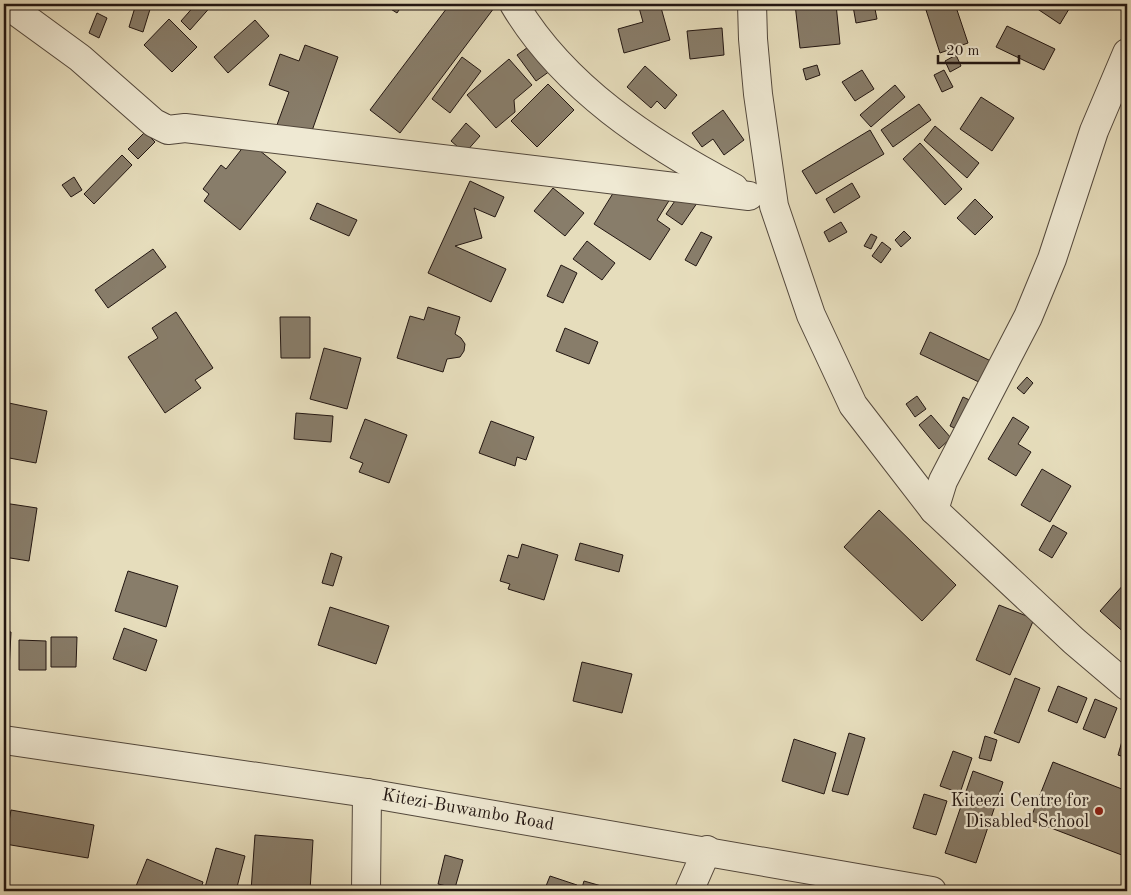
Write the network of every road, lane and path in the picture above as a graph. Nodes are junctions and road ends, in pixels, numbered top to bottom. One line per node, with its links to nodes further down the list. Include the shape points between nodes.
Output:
1 (6, 4): 5 (street, via 80,58 154,123 168,130 185,128)
2 (514, 4): 5 (street, via 528,28 593,95 678,158)
3 (752, 4): 6 (street, via 758,94)
4 (1127, 52): 7 (street, via 1094,132 1052,259 1028,317 944,481)
5 (749, 196): 6 (street)
6 (774, 206): 7 (street, via 811,315 853,404)
7 (934, 510): 8 (street)
8 (1127, 686)
9 (4, 740): 10 (street, Kitezi-Buwambo Road)
10 (367, 793): 11 (street, Kitezi-Buwambo Road); 12 (street)
11 (707, 850): 13 (street); 14 (street, Kitezi-Buwambo Road)
12 (366, 891)
13 (689, 891)
14 (932, 891)

